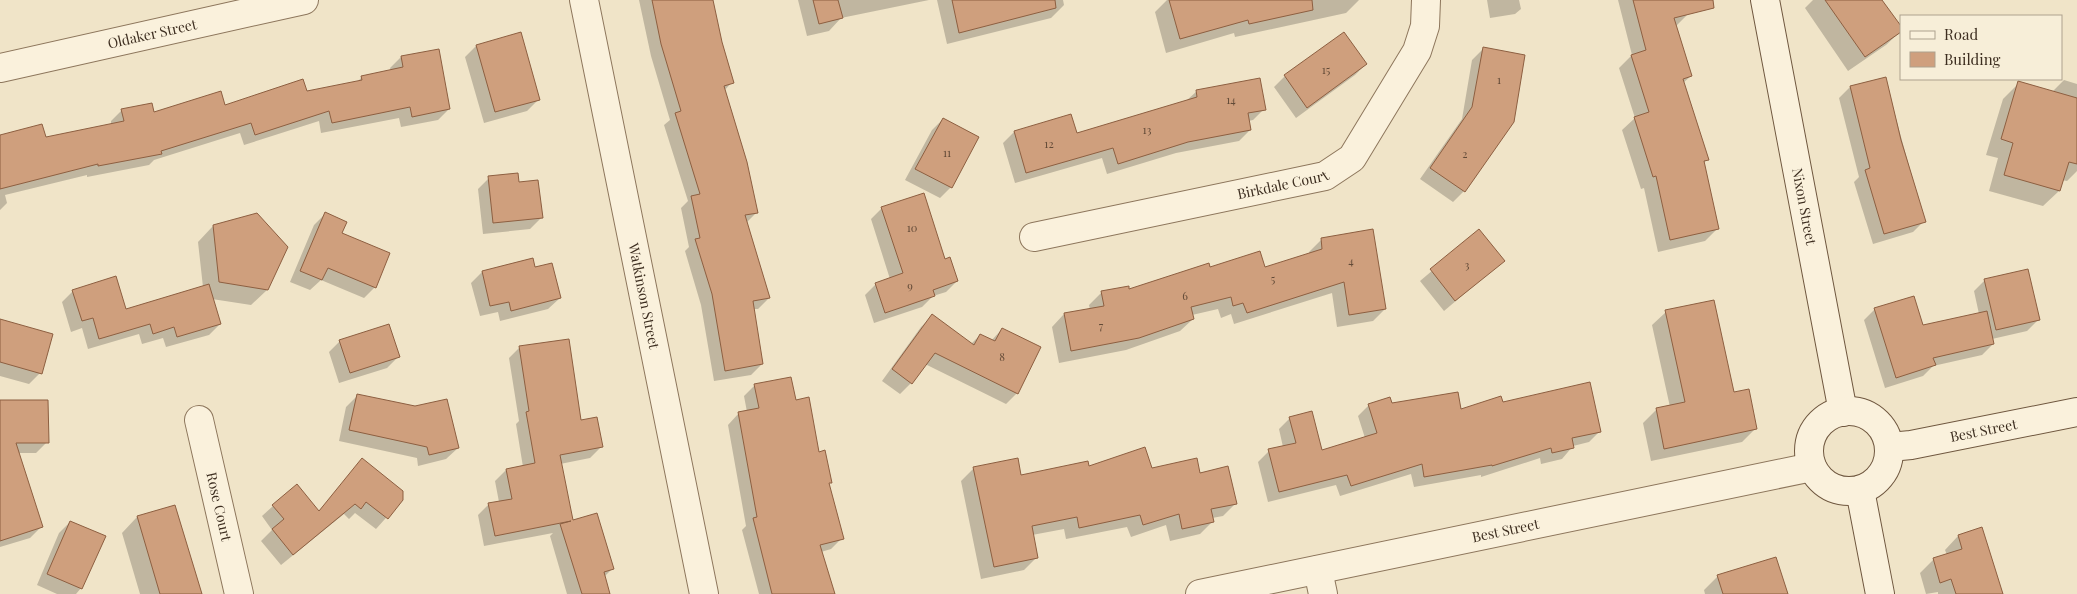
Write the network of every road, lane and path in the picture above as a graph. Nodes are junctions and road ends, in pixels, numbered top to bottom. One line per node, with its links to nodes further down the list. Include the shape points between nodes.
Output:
1 (304, 0): 5 (street, Oldaker Street)
2 (584, 0): 15 (street, Watkinson Street)
3 (1426, 0): 6 (street, Birkdale Court, via 1425,26 1417,51 1352,158 1325,176)
4 (1765, 0): 7 (street, Nixon Street)
5 (0, 68)
6 (1034, 237)
7 (1843, 412): 10 (street, via 1861,412 1873,419 1886,433); 11 (street, via 1824,420 1814,431 1809,454)
8 (2077, 412): 10 (street, Best Street)
9 (199, 420): 14 (street, Rose Court)
10 (1890, 447): 12 (street, via 1883,475 1873,485)
11 (1812, 467): 12 (street, via 1819,479 1834,489); 13 (street, Best Street)
12 (1860, 490): 17 (street)
13 (1321, 582): 16 (street, Best Street)
14 (239, 594)
15 (704, 594)
16 (1200, 594)
17 (1880, 594)

